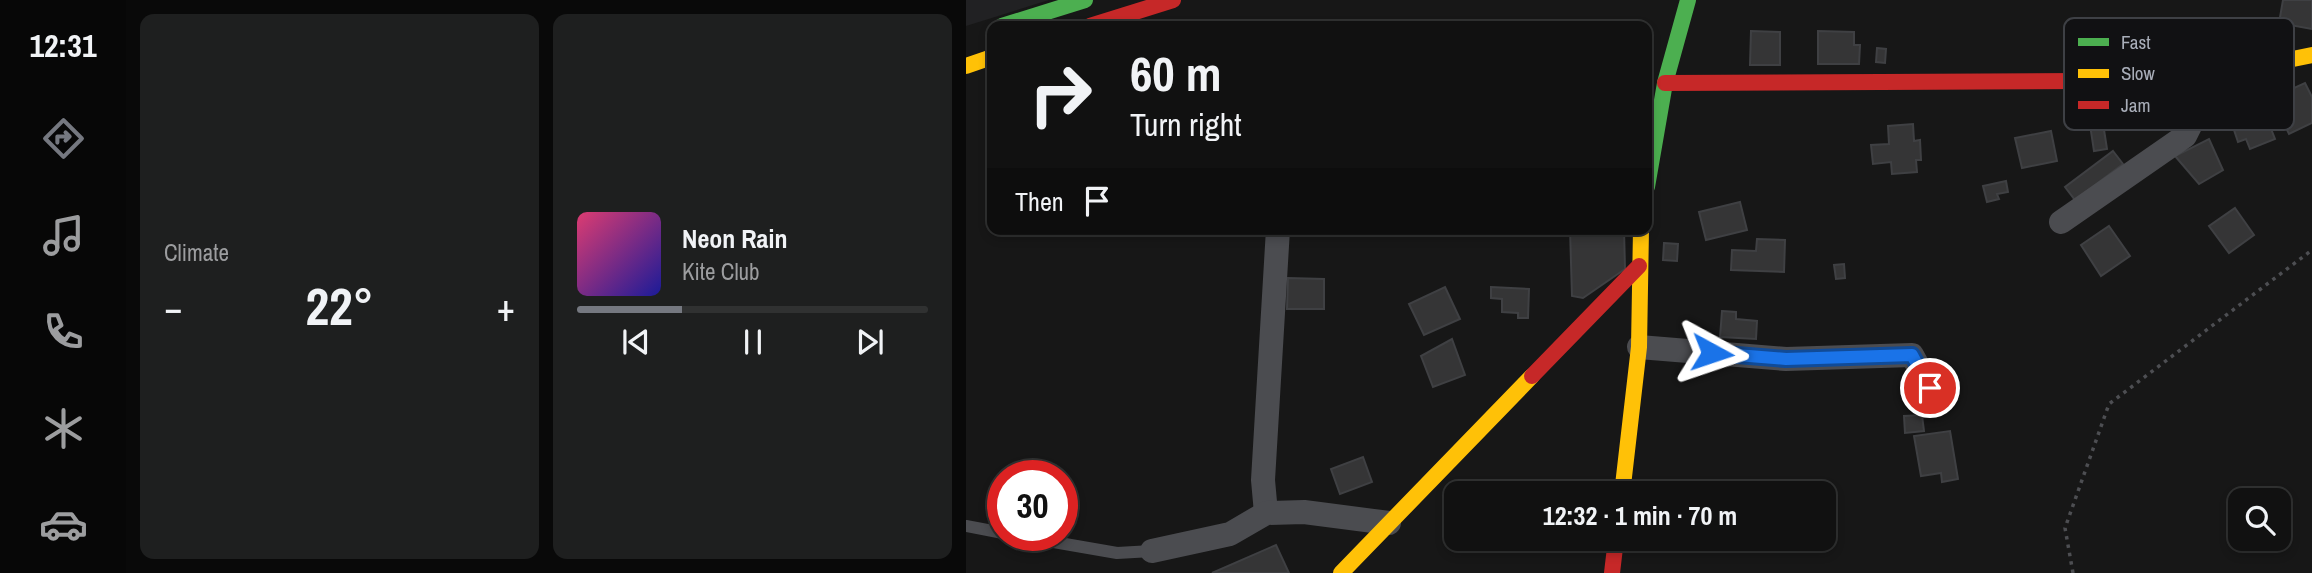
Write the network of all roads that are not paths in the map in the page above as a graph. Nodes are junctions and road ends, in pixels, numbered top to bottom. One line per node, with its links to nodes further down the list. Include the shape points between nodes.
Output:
1 (1085, 0): 4 (main road)
2 (1173, 0): 5 (main road)
3 (1688, 0): 11 (main road)
4 (1018, 21)
5 (1106, 21)
6 (2312, 55): 8 (main road)
7 (987, 59): 9 (main road)
8 (2294, 59)
9 (966, 66)
10 (2064, 81): 11 (main road)
11 (1665, 83): 13 (main road)
12 (2188, 130): 14 (street)
13 (1652, 158)
14 (2061, 222)
15 (1278, 235): 21 (street, via 1263,480)
16 (1641, 235): 17 (main road)
17 (1639, 266): 18 (main road); 22 (main road)
18 (1639, 347): 19 (street, via 1786,359 1912,355); 20 (main road)
19 (1930, 388)
20 (1624, 481)
21 (1266, 513): 22 (street, via 1304,512); 26 (street, via 1230,534)
22 (1389, 523): 28 (main road)
23 (966, 526): 24 (lane)
24 (987, 530)
25 (1078, 546): 26 (lane, via 1117,553)
26 (1153, 551)
27 (1615, 551): 29 (main road)
28 (1341, 573)
29 (1612, 573)

